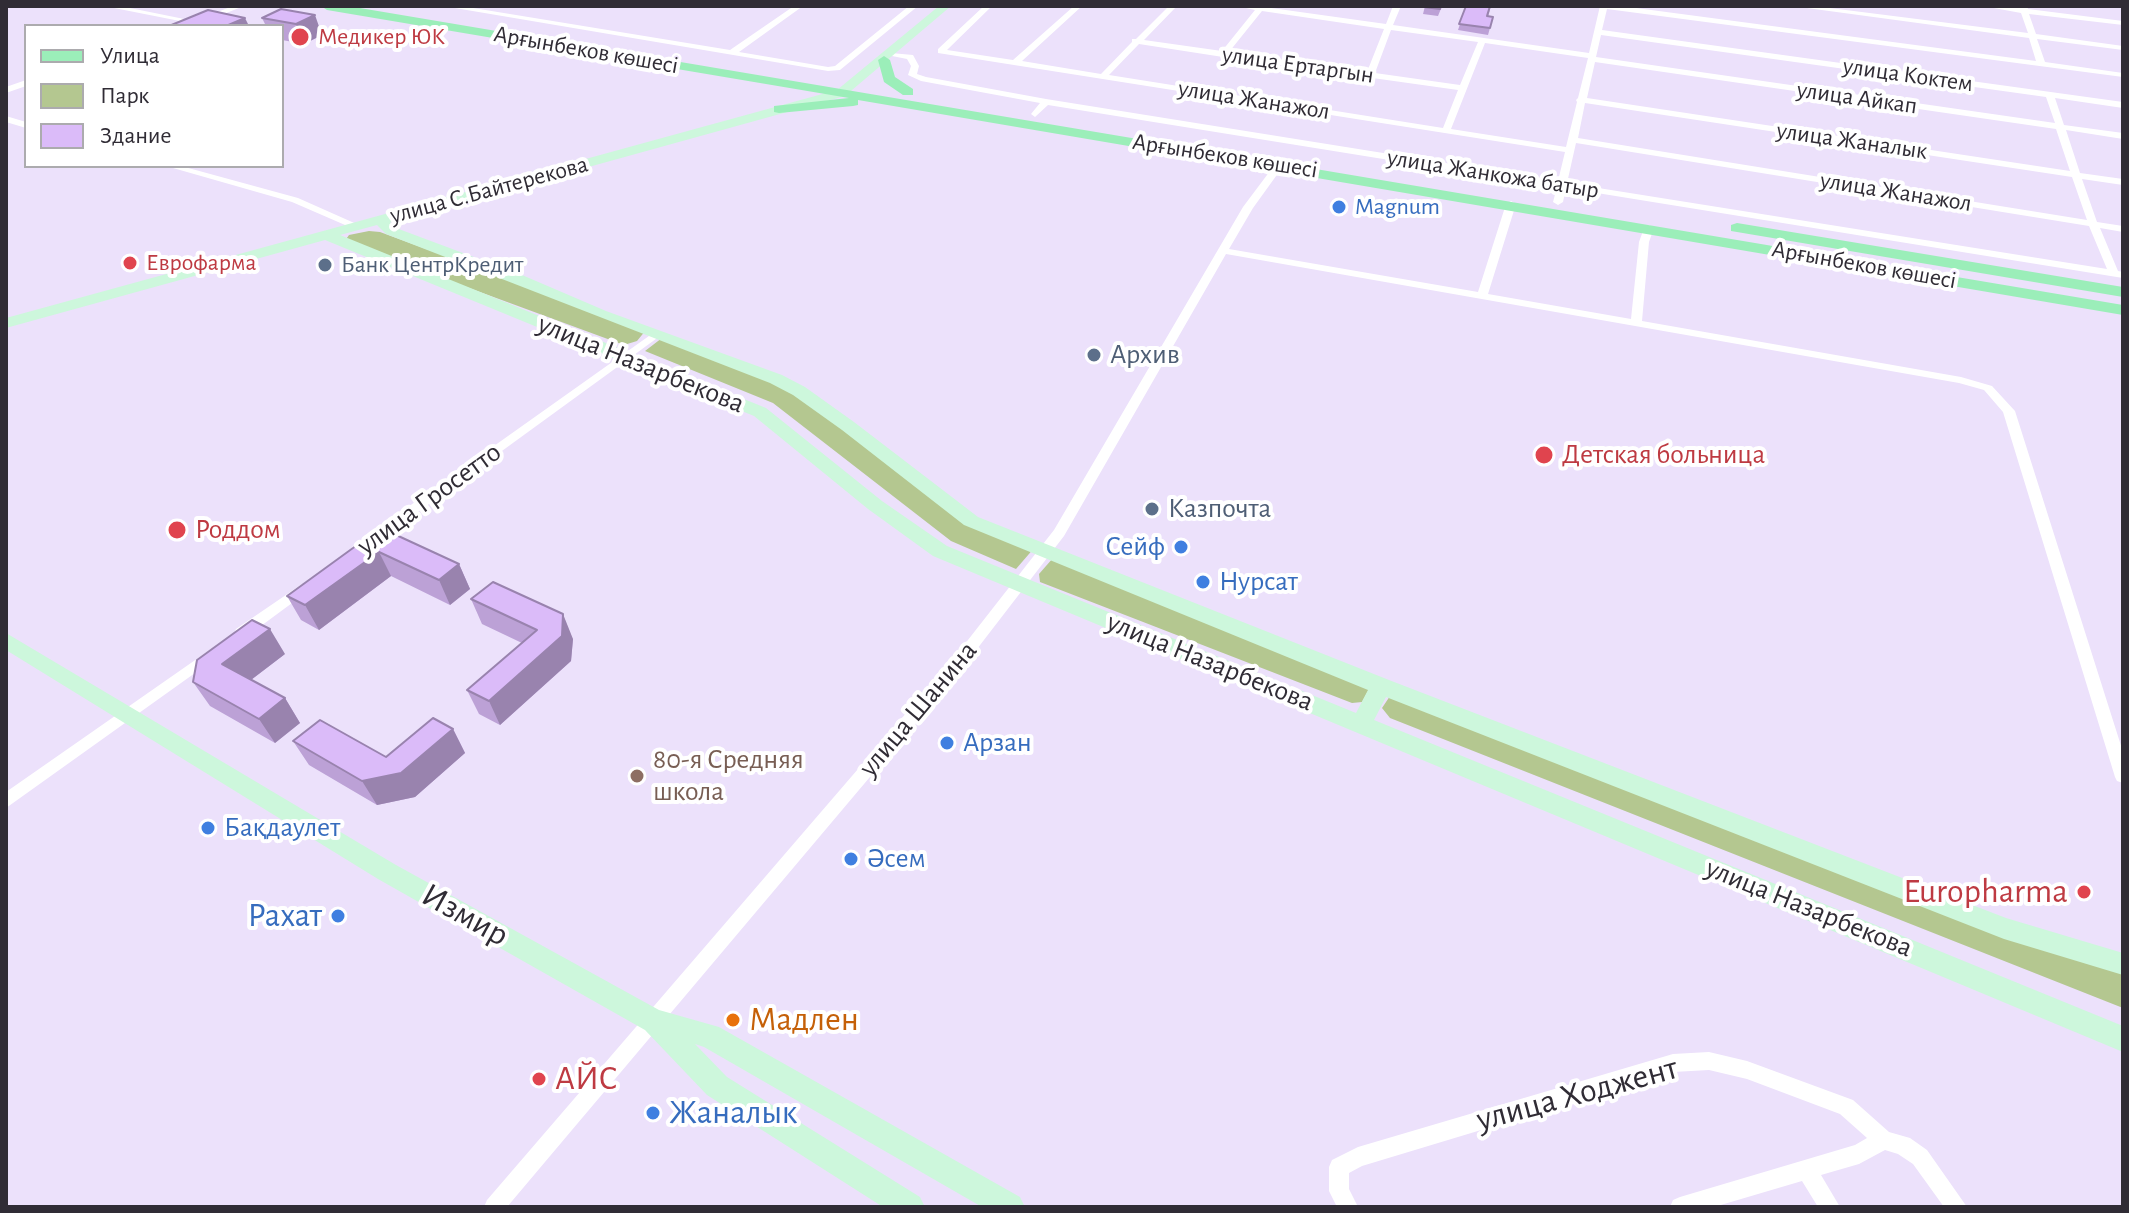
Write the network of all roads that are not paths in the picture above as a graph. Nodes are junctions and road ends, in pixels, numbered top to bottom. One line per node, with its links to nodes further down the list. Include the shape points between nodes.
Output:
1 (108, 6): 22 (street)
2 (240, 6): 22 (street)
3 (327, 6): 40 (main road, Арғынбеков көшесі)
4 (391, 6): 20 (main road, Арғынбеков көшесі)
5 (514, 6): 21 (street)
6 (789, 6): 7 (street)
7 (798, 6): 31 (street)
8 (914, 6): 31 (street, via 837,68)
9 (946, 6): 34 (street, улица С.Байтерекова)
10 (988, 6): 35 (street, улица Жанажол, via 941,51)
11 (1078, 6): 35 (street)
12 (1173, 6): 29 (street)
13 (1241, 6): 19 (street, улица Айкап)
14 (1397, 6): 25 (street)
15 (1604, 6): 26 (street); 36 (street)
16 (1796, 6): 27 (street)
17 (1987, 6): 18 (street)
18 (2024, 8): 23 (street); 27 (street)
19 (1260, 9): 25 (street, улица Айкап); 32 (street)
20 (456, 11): 21 (street); 41 (main road, Арғынбеков көшесі)
21 (499, 15): 31 (street)
22 (195, 22): 24 (street)
23 (2123, 23)
24 (190, 24)
25 (1391, 27): 28 (street, улица Айкап); 37 (street)
26 (1597, 32): 33 (street); 43 (street, улица Коктем)
27 (2033, 36): 30 (street); 36 (street)
28 (1483, 39): 33 (street, улица Айкап); 42 (street)
29 (1135, 41): 32 (street, улица Ертаргын); 39 (street)
30 (2123, 48)
31 (732, 53)
32 (1223, 55): 37 (street, улица Ертаргын)
33 (1591, 57): 45 (street); 51 (street, улица Айкап)
34 (888, 58): 41 (street, улица С.Байтерекова); 44 (main road, via 889,79); 46 (street, улица Жанкожа батыр, via 910,57 912,75 924,79)
35 (1016, 62): 39 (street, улица Жанажол)
36 (2041, 64): 38 (street)
37 (1370, 74): 42 (street, улица Ертаргын)
38 (2123, 75)
39 (1103, 76): 52 (street, улица Жанажол)
40 (785, 84): 41 (main road, Арғынбеков көшесі); 47 (main road, via 800,92)
41 (848, 88): 44 (main road, Арғынбеков көшесі); 47 (street, улица С.Байтерекова)
42 (1461, 88): 52 (street)
43 (2049, 94): 48 (street, улица Коктем); 51 (street)
44 (902, 97): 49 (main road); 50 (main road, Арғынбеков көшесі); 55 (main road, Арғынбеков көшесі)
45 (1580, 100): 54 (street); 57 (street, улица Жаналык)
46 (1046, 102): 50 (street); 59 (street, улица Жанкожа батыр)
47 (798, 104): 49 (street, улица С.Байтерекова)
48 (2123, 105)
49 (779, 109): 62 (street, улица С.Байтерекова)
50 (1035, 114): 60 (main road, Арғынбеков көшесі)
51 (2061, 128): 53 (street, улица Айкап); 57 (street)
52 (1446, 131): 54 (street, улица Жанажол)
53 (2123, 136)
54 (1571, 145): 59 (street); 63 (street, улица Жанажол)
55 (1279, 165): 61 (main road, Арғынбеков көшесі); 69 (street, улица Шанина)
56 (178, 168): 64 (street, via 295,200)
57 (2076, 174): 58 (street, улица Жаналык); 63 (street)
58 (2123, 182)
59 (1564, 186): 60 (street); 70 (street, улица Жанкожа батыр)
60 (1558, 202): 66 (main road, Арғынбеков көшесі)
61 (1511, 204): 65 (main road, Арғынбеков көшесі); 72 (street)
62 (379, 219): 64 (street, улица С.Байтерекова); 77 (street, улица Назарбекова, via 391,231)
63 (2093, 224): 67 (street, улица Жанажол); 70 (street)
64 (356, 226): 68 (street, улица С.Байтерекова)
65 (1649, 228): 66 (main road, Арғынбеков көшесі); 76 (street)
66 (1677, 228): 71 (main road, via 1783,235); 73 (main road, Арғынбеков көшесі); 74 (main road, via 1775,255)
67 (2123, 229)
68 (326, 235): 75 (street, улица С.Байтерекова); 78 (street, улица Назарбекова)
69 (1224, 251): 72 (street); 79 (street, улица Шанина)
70 (2118, 274)
71 (2123, 292)
72 (1482, 297): 76 (street)
73 (2123, 308)
74 (2123, 318)
75 (6, 323)
76 (1636, 323): 87 (street, via 1961,380 1997,395 2009,411)
77 (656, 334): 78 (street, улица Гросетто); 79 (street, улица Назарбекова, via 799,391 971,521)
78 (622, 357): 80 (street, улица Гросетто); 82 (street, улица Назарбекова, via 760,412 940,551)
79 (1044, 551): 82 (street, улица Шанина); 84 (street, улица Назарбекова)
80 (348, 557)
81 (313, 582): 85 (street)
82 (1019, 586): 86 (street, улица Назарбекова); 90 (street, улица Шанина)
83 (6, 640): 85 (street, Измир)
84 (1381, 686): 86 (street); 89 (street, улица Назарбекова, via 2004,928)
85 (128, 714): 88 (street); 90 (street, Измир, via 387,872)
86 (1361, 724): 91 (street, улица Назарбекова)
87 (2123, 777)
88 (6, 801)
89 (2123, 964)
90 (654, 1021): 95 (street, улица Шанина); 96 (street, Измир, via 717,1086); 97 (street, via 710,1036)
91 (2123, 1039)
92 (1884, 1140): 93 (street, via 1859,1154); 98 (street, улица Ходжент, via 1846,1107 1747,1070 1709,1061 1673,1063 1358,1157 1339,1167 1339,1191); 101 (street, улица Ходжент, via 1920,1157)
93 (1806, 1169): 94 (street); 100 (street)
94 (1713, 1202): 99 (street)
95 (494, 1207)
96 (910, 1207)
97 (1010, 1207)
98 (1348, 1207)
99 (1680, 1207)
100 (1830, 1207)
101 (1957, 1207)

